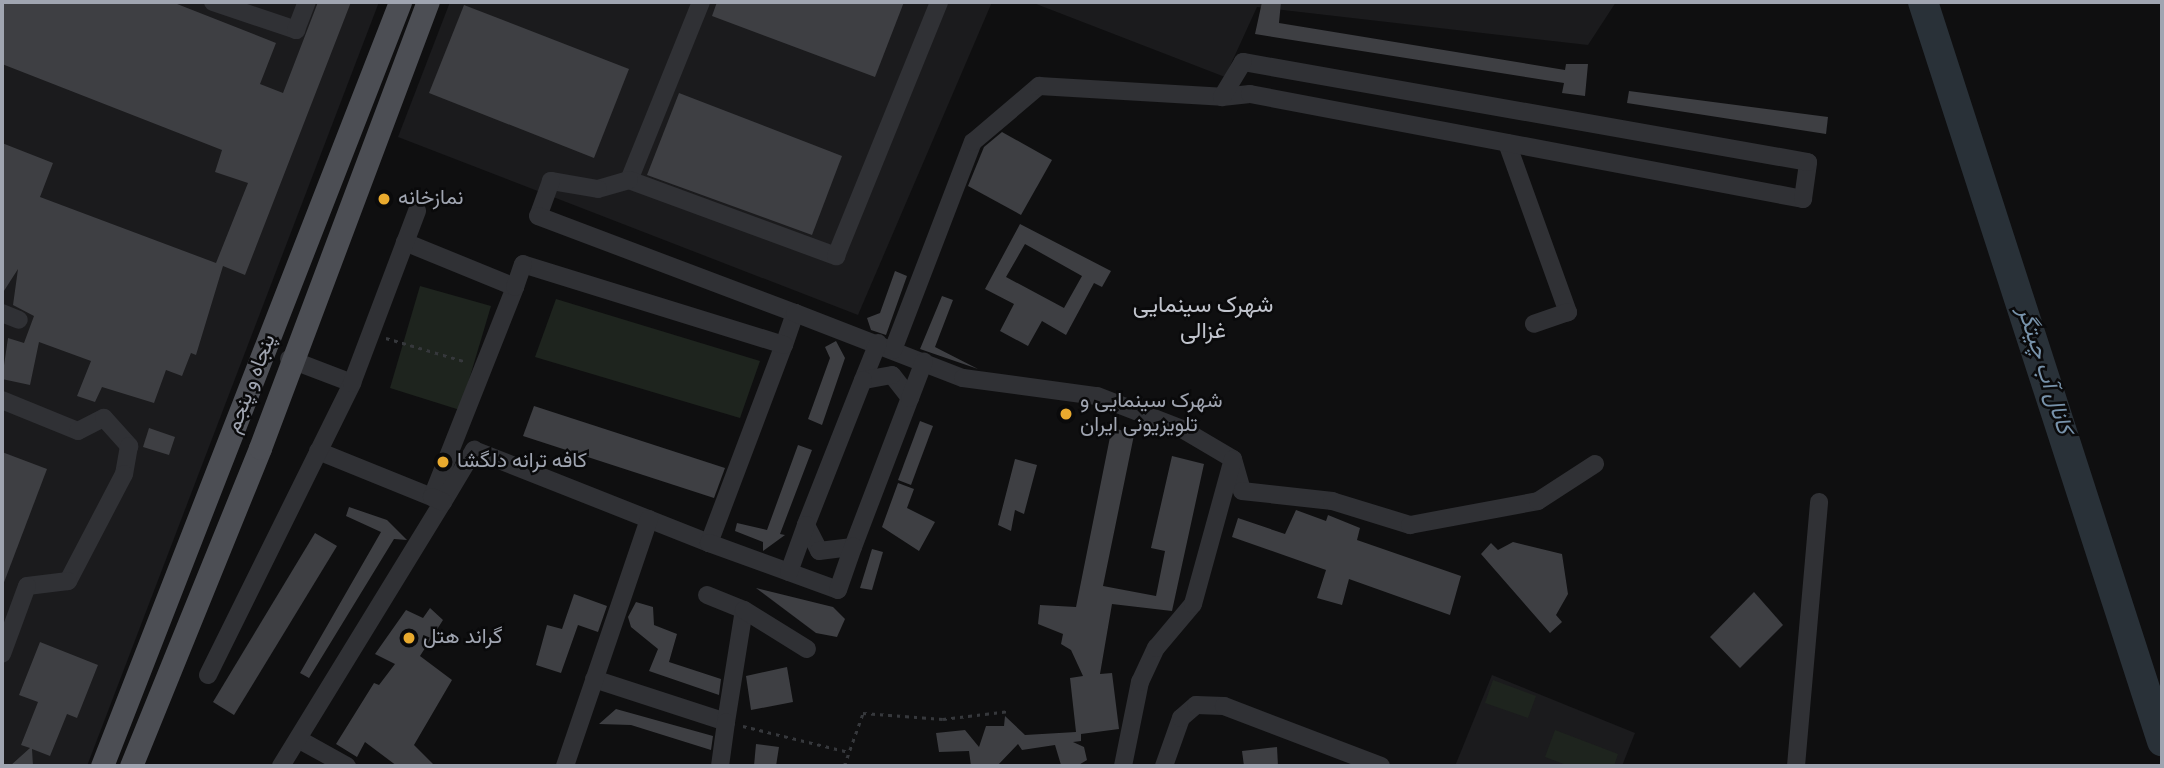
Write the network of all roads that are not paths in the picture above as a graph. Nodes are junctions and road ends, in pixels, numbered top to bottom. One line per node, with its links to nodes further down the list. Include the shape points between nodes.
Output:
1 (213, 2): 2 (street, via 296,30)
2 (307, 2)
3 (400, 2): 19 (main road, پنجاه و پنجم)
4 (428, 2): 20 (main road, پنجاه و پنجم)
5 (701, 2): 9 (street)
6 (939, 2): 9 (street, via 836,256)
7 (1222, 97): 8 (street, via 1250,94); 8 (street, via 1243,62 1808,162 1803,199); 18 (street, via 1039,86 973,142)
8 (1507, 143): 16 (street, via 1568,312)
9 (629, 180): 14 (street, via 598,189 551,181 538,216)
10 (417, 211): 11 (street)
11 (405, 242): 12 (street); 23 (street)
12 (515, 287): 17 (street, via 523,264); 26 (street)
13 (2, 313): 15 (street)
14 (795, 313): 17 (street); 18 (street)
15 (19, 320)
16 (1534, 324)
17 (784, 345): 35 (street)
18 (885, 346): 21 (street); 22 (street)
19 (265, 350): 20 (main road); 47 (main road, پنجاه و پنجم)
20 (289, 359): 23 (street); 48 (main road, پنجاه و پنجم, via 260,448)
21 (924, 362): 24 (street); 29 (street, via 963,379 1097,396 1182,429)
22 (863, 380): 24 (street, via 892,375); 34 (street)
23 (352, 383): 28 (street)
24 (910, 398): 36 (street)
25 (2, 400): 41 (street, via 78,430 104,418 129,446 124,474 68,581 27,586)
26 (454, 443): 27 (street); 31 (street)
27 (474, 450): 31 (street); 33 (street)
28 (318, 451): 31 (street); 42 (street)
29 (1233, 460): 30 (street, via 1242,491 1332,501 1410,525 1538,501); 53 (street, via 1193,604 1156,648 1140,682)
30 (1595, 464)
31 (438, 500): 46 (street)
32 (1819, 502): 57 (street)
33 (649, 519): 35 (street); 43 (street)
34 (806, 525): 36 (street, via 819,551); 37 (street)
35 (709, 543): 37 (street)
36 (853, 547): 37 (street, via 838,590)
37 (789, 572)
38 (707, 595): 39 (street)
39 (744, 610): 40 (street); 44 (street)
40 (807, 649)
41 (2, 654)
42 (208, 675)
43 (594, 679): 44 (street); 51 (street)
44 (726, 722): 52 (street)
45 (1177, 728): 54 (street); 55 (street); 56 (street, via 1196,705 1224,706)
46 (298, 739): 49 (street); 50 (street)
47 (102, 766)
48 (131, 766)
49 (281, 766)
50 (347, 766)
51 (565, 766)
52 (720, 766)
53 (1124, 766)
54 (1164, 766)
55 (1170, 766)
56 (1381, 766)
57 (1796, 766)

